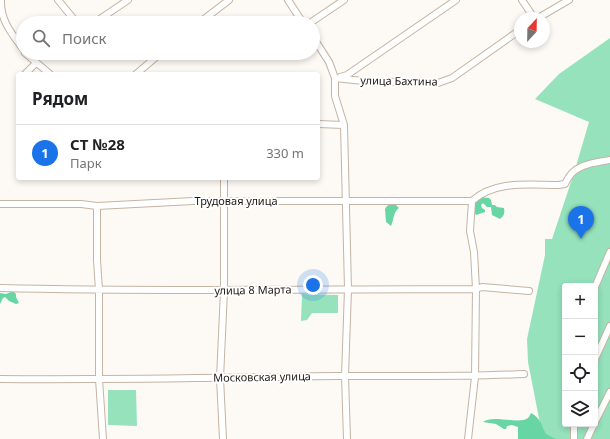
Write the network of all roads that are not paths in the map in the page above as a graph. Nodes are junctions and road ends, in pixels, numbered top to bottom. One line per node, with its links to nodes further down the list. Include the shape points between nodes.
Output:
1 (2, 0): 18 (street, via 0,9 4,22)
2 (58, 0): 12 (street)
3 (128, 0): 13 (street)
4 (229, 0): 14 (street)
5 (288, 0): 15 (street)
6 (344, 0): 16 (street)
7 (456, 0): 26 (street, via 346,75)
8 (522, 0): 10 (street)
9 (569, 0): 11 (street)
10 (530, 12)
11 (548, 12)
12 (71, 16)
13 (104, 16)
14 (208, 16)
15 (298, 16)
16 (320, 16)
17 (514, 34): 26 (street, улица Бахтина, via 445,81 401,82)
18 (16, 40)
19 (320, 48): 26 (street)
20 (33, 60): 22 (street)
21 (153, 60): 25 (street)
22 (36, 63): 23 (street); 24 (street)
23 (27, 72)
24 (47, 72)
25 (138, 72)
26 (335, 78): 28 (street, via 335,96)
27 (320, 124): 28 (street)
28 (344, 126): 33 (street)
29 (610, 160): 32 (street, via 575,170 565,184 513,184 480,193)
30 (224, 180): 31 (street)
31 (223, 201): 33 (street, Трудовая улица); 35 (street, Трудовая улица); 42 (street)
32 (472, 201): 33 (street, Трудовая улица); 41 (street, via 470,231)
33 (345, 202): 39 (street)
34 (0, 204): 35 (street, Трудовая улица)
35 (97, 206): 40 (street)
36 (610, 252): 37 (street)
37 (597, 283)
38 (0, 288): 40 (street, улица 8 Марта)
39 (348, 289): 41 (street, улица 8 Марта); 42 (street, улица 8 Марта); 47 (street)
40 (100, 290): 42 (street, улица 8 Марта); 51 (street)
41 (476, 290): 43 (street, улица 8 Марта, via 490,287); 48 (street)
42 (224, 291): 50 (street)
43 (529, 291)
44 (610, 326): 45 (street)
45 (597, 355)
46 (524, 374): 48 (street, Московская улица)
47 (345, 376): 48 (street, Московская улица); 50 (street, Московская улица); 58 (street)
48 (475, 377): 59 (street)
49 (0, 378): 51 (street, Московская улица)
50 (220, 378): 51 (street, Московская улица); 57 (street)
51 (99, 379): 56 (street)
52 (610, 392): 53 (street)
53 (598, 415)
54 (574, 427): 60 (street)
55 (592, 427): 61 (street)
56 (103, 439)
57 (223, 439)
58 (347, 439)
59 (468, 439)
60 (574, 439)
61 (586, 439)

